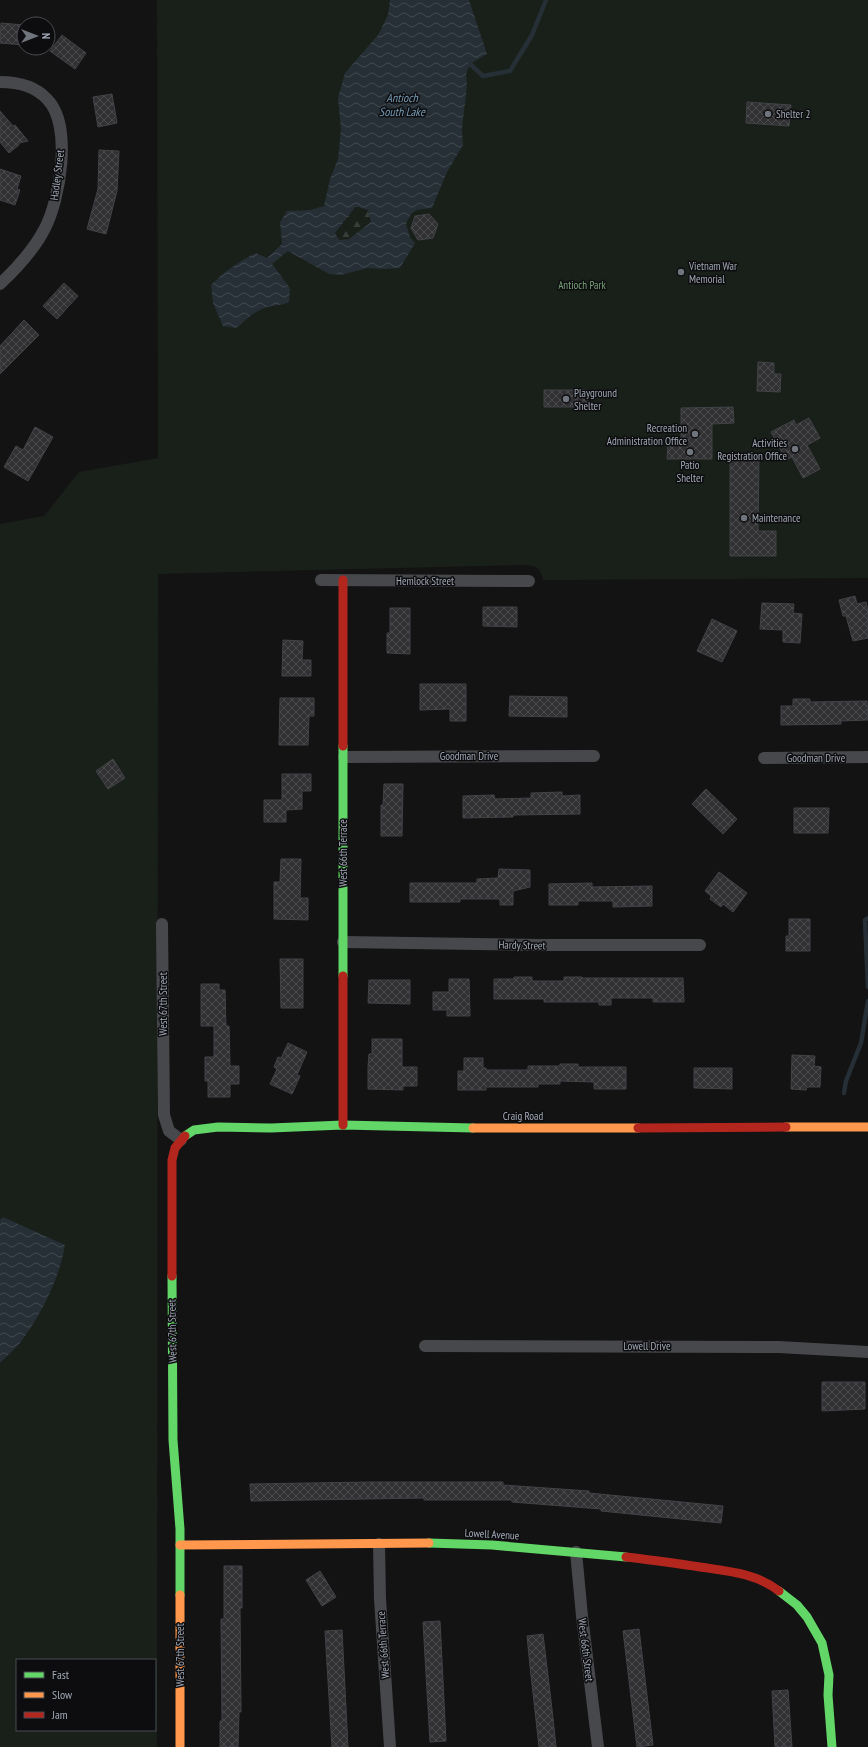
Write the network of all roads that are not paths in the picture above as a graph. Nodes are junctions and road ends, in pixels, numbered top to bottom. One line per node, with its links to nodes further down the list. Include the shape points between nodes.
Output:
1 (0, 82): 2 (street, Hadley Street, via 13,82 32,87 48,99 57,114 61,133 61,163 52,213 29,255)
2 (0, 284)
3 (321, 580): 4 (street, Hemlock Street)
4 (343, 580): 5 (street, Hemlock Street); 7 (street, West 66th Terrace)
5 (529, 582)
6 (594, 756): 7 (street, Goodman Drive)
7 (344, 757): 11 (street, West 66th Terrace)
8 (868, 757): 9 (street, Goodman Drive)
9 (764, 758)
10 (162, 924): 15 (street, West 67th Street, via 164,1115 169,1131)
11 (343, 942): 12 (street, Hardy Street); 13 (street, West 66th Terrace)
12 (700, 945)
13 (343, 1125): 14 (street, Craig Road, via 474,1128); 15 (street, Craig Road, via 206,1128 188,1133)
14 (868, 1127)
15 (181, 1140): 19 (street, West 67th Street, via 175,1148 172,1160 171,1224 173,1440)
16 (425, 1346): 17 (street, Lowell Drive, via 779,1347)
17 (868, 1352)
18 (378, 1544): 19 (street, Lowell Avenue); 20 (street, Lowell Avenue, via 492,1545); 22 (street, West 66th Terrace)
19 (180, 1545): 21 (street, West 67th Street)
20 (576, 1552): 23 (street, West 66th Street); 24 (street, Lowell Avenue, via 656,1560 746,1574 774,1587 794,1602 807,1617 822,1643 829,1675)
21 (180, 1747)
22 (390, 1747)
23 (598, 1747)
24 (832, 1747)

